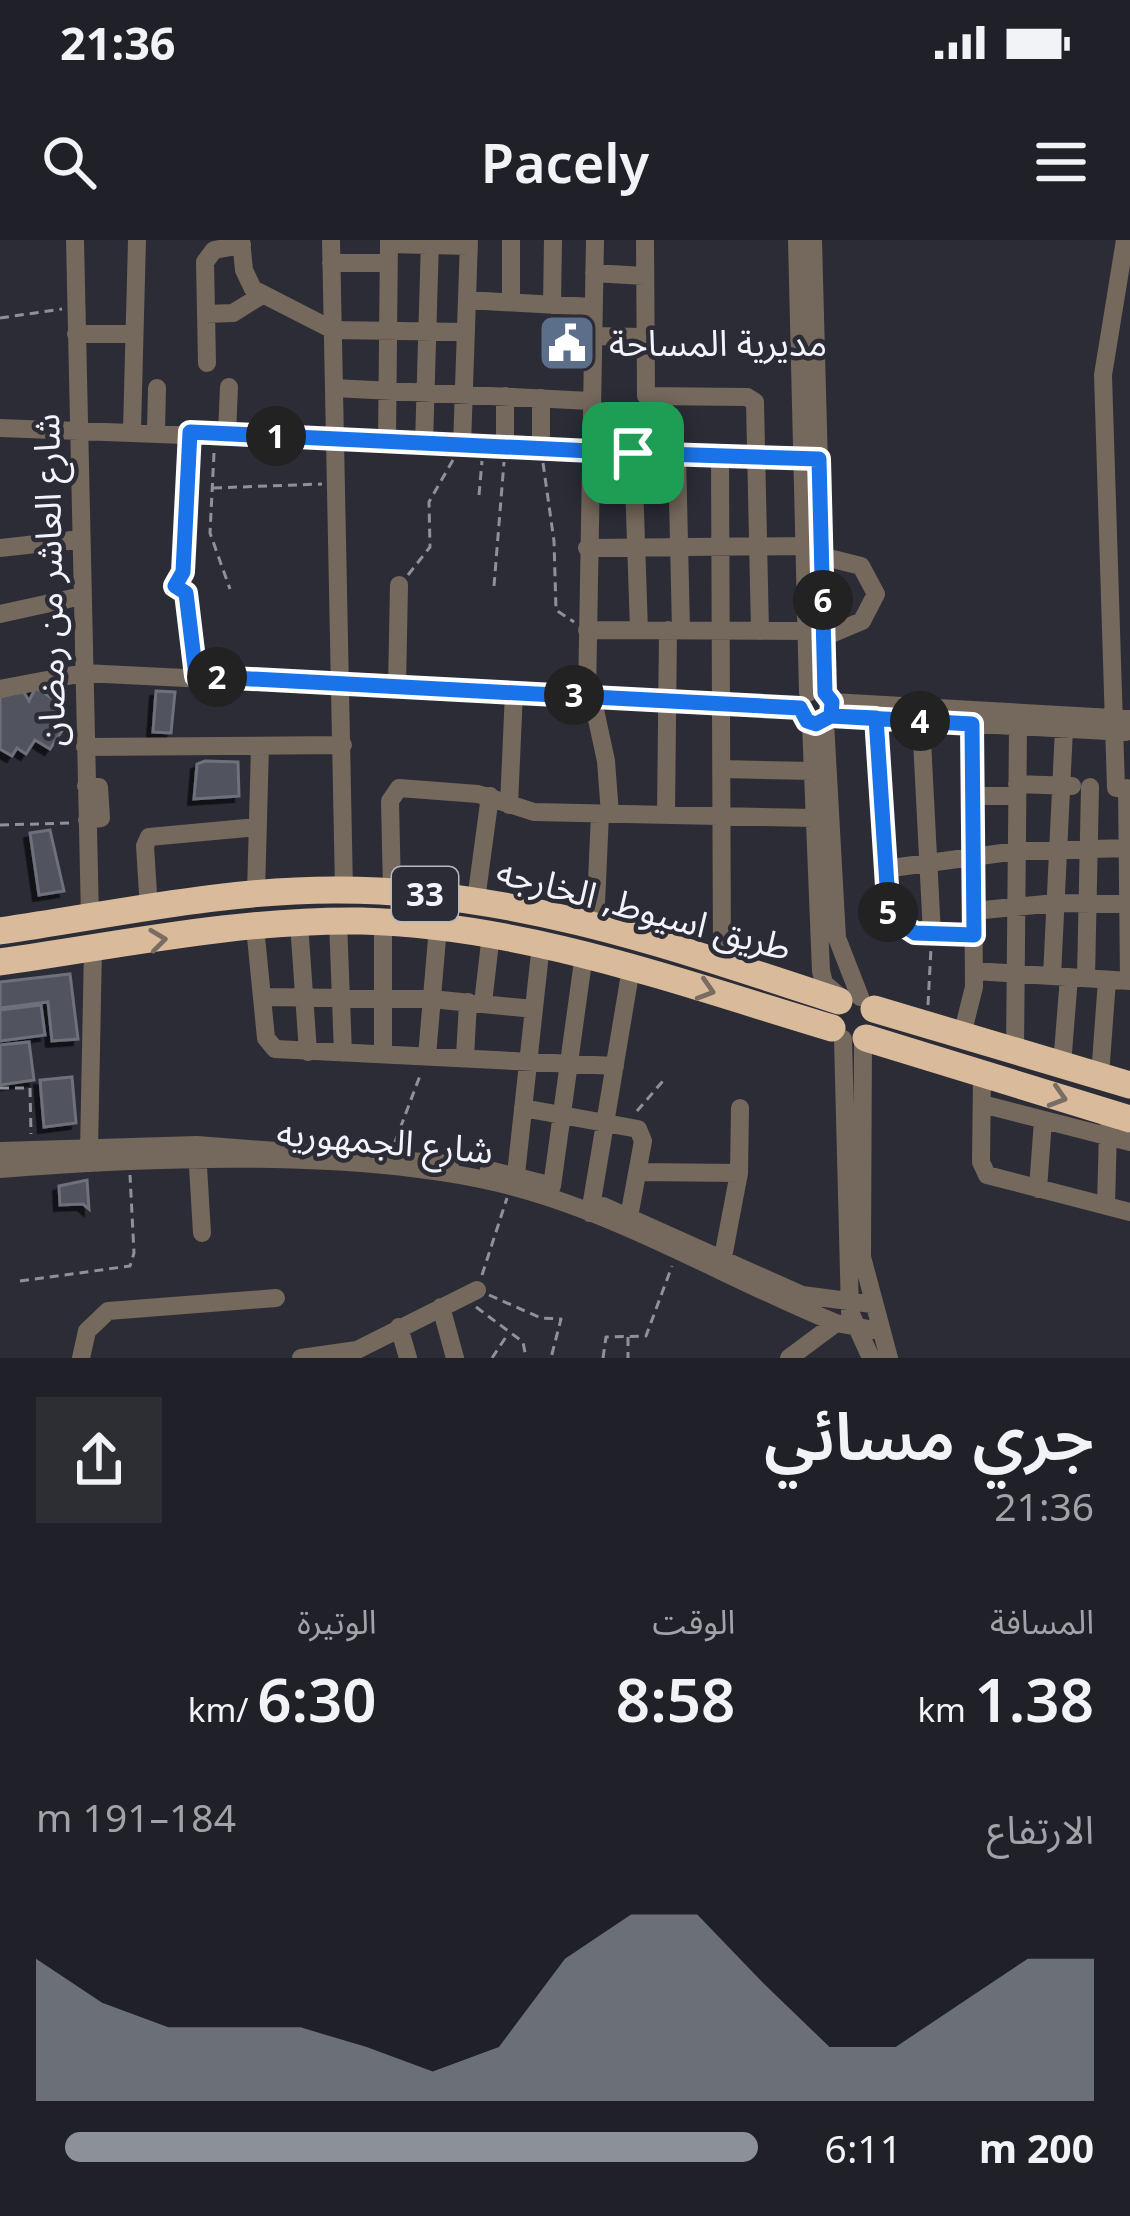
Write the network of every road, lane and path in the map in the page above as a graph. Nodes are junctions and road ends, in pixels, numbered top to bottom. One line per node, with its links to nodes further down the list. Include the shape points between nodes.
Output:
1 (74, 240): 22 (street, شارع العاشر من رمضان)
2 (136, 240): 33 (street)
3 (331, 240): 15 (street)
4 (512, 240): 20 (street)
5 (553, 240): 21 (street)
6 (595, 240): 16 (street)
7 (645, 240): 17 (street)
8 (797, 240): 64 (street)
9 (813, 240): 64 (street)
10 (1125, 240): 27 (street)
11 (241, 242): 18 (street, via 247,280); 24 (street, via 207,257)
12 (430, 243): 13 (street); 14 (street); 30 (street)
13 (469, 243): 19 (street)
14 (388, 249): 15 (street); 29 (street)
15 (332, 263): 28 (street)
16 (594, 274): 17 (street); 23 (street)
17 (644, 276): 35 (street)
18 (262, 295): 24 (street, via 233,314); 28 (street)
19 (467, 300): 20 (street); 31 (street)
20 (511, 302): 21 (street)
21 (552, 305): 23 (street)
22 (76, 307): 25 (path); 32 (street, شارع العاشر من رمضان)
23 (593, 308): 34 (street)
24 (206, 314): 36 (street)
25 (0, 318)
26 (1130, 324): 27 (street)
27 (1108, 326): 100 (street, via 1103,416)
28 (333, 330): 29 (street); 39 (street)
29 (388, 331): 30 (street); 40 (street)
30 (428, 332): 31 (street); 41 (street)
31 (466, 332): 42 (street)
32 (76, 334): 33 (street); 47 (street, شارع العاشر من رمضان)
33 (134, 334): 48 (street)
34 (592, 336): 35 (street); 45 (street)
35 (642, 338): 63 (street, via 648,397 753,399)
36 (207, 362)
37 (229, 387): 51 (street)
38 (158, 388): 49 (street)
39 (334, 388): 40 (street); 52 (street)
40 (388, 391): 41 (street); 53 (street)
41 (425, 392): 42 (street); 54 (street)
42 (464, 394): 43 (street); 55 (street)
43 (506, 397): 44 (street); 57 (street)
44 (542, 398): 45 (street); 58 (street)
45 (590, 401): 59 (street)
46 (0, 428): 47 (street)
47 (79, 428): 48 (street); 68 (street, شارع العاشر من رمضان)
48 (133, 430): 49 (street)
49 (156, 431): 50 (street)
50 (190, 432): 51 (street); 88 (path, via 183,572 175,586 186,593)
51 (221, 433): 52 (street); 66 (path)
52 (335, 438): 53 (street); 65 (street)
53 (388, 441): 54 (street)
54 (424, 443): 55 (street)
55 (462, 446): 56 (street); 76 (path, via 430,502 430,547)
56 (483, 447): 57 (street); 67 (path)
57 (505, 448): 58 (street); 77 (path)
58 (541, 449): 59 (street); 81 (path, via 556,610)
59 (588, 451): 60 (street); 74 (street)
60 (633, 453): 61 (street); 71 (street)
61 (677, 454): 62 (street); 72 (street)
62 (720, 456): 63 (street); 69 (street)
63 (756, 457): 64 (street); 70 (street)
64 (810, 459): 75 (street)
65 (336, 484): 66 (path); 89 (street)
66 (213, 488): 78 (path, via 210,533)
67 (479, 495)
68 (81, 539): 73 (street); 79 (street, شارع العاشر من رمضان)
69 (721, 546): 70 (street); 72 (street); 84 (street)
70 (758, 546): 75 (street); 85 (street)
71 (637, 547): 72 (street); 74 (street); 82 (street)
72 (679, 547): 83 (street)
73 (0, 548)
74 (587, 548): 81 (street)
75 (813, 551): 86 (street); 86 (street, via 861,566 877,593 862,621)
76 (399, 585): 90 (street)
77 (494, 586)
78 (230, 589)
79 (82, 596): 80 (street); 87 (street, شارع العاشر من رمضان)
80 (0, 614)
81 (587, 630): 82 (street); 93 (street)
82 (639, 630): 83 (street)
83 (674, 630): 84 (street); 94 (street)
84 (722, 631): 85 (street); 95 (street)
85 (760, 631): 86 (street)
86 (815, 634): 96 (street)
87 (84, 673): 88 (street); 91 (street); 105 (street, شارع العاشر من رمضان)
88 (196, 676): 89 (street)
89 (340, 683): 90 (street); 103 (street)
90 (398, 686): 92 (street)
91 (0, 689)
92 (514, 692): 93 (street); 113 (street)
93 (589, 696): 94 (street); 114 (street, via 606,761)
94 (667, 700): 95 (street); 116 (street)
95 (722, 704): 96 (street); 106 (street)
96 (819, 708): 97 (street); 100 (street); 107 (street); 168 (street, via 837,938)
97 (876, 718): 98 (street); 128 (street)
98 (921, 721): 99 (street); 127 (street)
99 (972, 724): 101 (street); 112 (street)
100 (1124, 725): 102 (street); 110 (street)
101 (1018, 727): 102 (street); 111 (street)
102 (1064, 729): 108 (street)
103 (343, 745): 104 (street); 129 (street)
104 (260, 746): 105 (street); 121 (street)
105 (85, 747): 119 (street, شارع العاشر من رمضان)
106 (722, 769): 107 (street); 117 (street)
107 (813, 771): 118 (street)
108 (1062, 785): 109 (street); 111 (street); 123 (street)
109 (1090, 787): 110 (street); 124 (street)
110 (1124, 788): 122 (street)
111 (1017, 790): 112 (street); 125 (street)
112 (973, 796): 126 (street)
113 (499, 800): 114 (street, via 534,812); 130 (street, via 394,790); 132 (street)
114 (605, 814): 116 (street); 143 (street)
115 (0, 815): 120 (path)
116 (666, 815): 117 (street)
117 (723, 816): 118 (street); 154 (street)
118 (814, 818): 168 (street, via 821,971)
119 (87, 822): 120 (path); 139 (street, شارع العاشر من رمضان)
120 (2, 824)
121 (257, 826): 131 (street); 137 (street, via 149,837)
122 (1129, 848): 124 (street); 135 (street)
123 (1059, 849): 124 (street); 125 (street); 133 (street)
124 (1089, 849): 134 (street)
125 (1017, 851): 126 (street); 136 (street)
126 (973, 856): 127 (street); 138 (street)
127 (929, 862): 128 (street); 148 (street)
128 (884, 869): 148 (street, via 896,925)
129 (344, 890): 130 (highway, طريق اسيوط, الخارجه / 33); 131 (highway, طريق اسيوط, الخارجه / 33)
130 (392, 891): 132 (highway, طريق اسيوط, الخارجه / 33)
131 (256, 893): 137 (highway, طريق اسيوط, الخارجه / 33)
132 (476, 900): 143 (highway, طريق اسيوط, الخارجه / 33)
133 (1056, 903): 134 (street); 136 (street); 158 (street)
134 (1088, 903): 135 (street); 158 (street)
135 (1129, 904): 160 (street)
136 (1016, 906): 138 (street); 157 (street)
137 (149, 909): 139 (highway, طريق اسيوط, الخارجه / 33)
138 (974, 911): 149 (street)
139 (89, 918): 146 (highway, طريق اسيوط, الخارجه / 33)
140 (338, 922): 141 (highway, طريق اسيوط, الخارجه / 33); 142 (highway, طريق اسيوط, الخارجه / 33); 164 (street)
141 (383, 922): 145 (highway, طريق اسيوط, الخارجه / 33); 161 (street)
142 (299, 923): 144 (highway, طريق اسيوط, الخارجه / 33); 163 (street)
143 (595, 926): 154 (highway, طريق اسيوط, الخارجه / 33)
144 (255, 927): 151 (highway, طريق اسيوط, الخارجه / 33, one-way to 144); 162 (street)
145 (437, 927): 147 (highway, طريق اسيوط, الخارجه / 33); 165 (street)
146 (0, 931)
147 (491, 934): 150 (highway, طريق اسيوط, الخارجه / 33); 166 (street)
148 (932, 934): 149 (street); 169 (path)
149 (974, 935): 156 (street)
150 (541, 944): 152 (highway, طريق اسيوط, الخارجه / 33); 167 (street)
151 (93, 948): 153 (highway, طريق اسيوط, الخارجه / 33); 197 (street)
152 (584, 954): 155 (highway, طريق اسيوط, الخارجه / 33); 178 (street)
153 (0, 962)
154 (722, 963): 168 (highway, طريق اسيوط, الخارجه / 33)
155 (632, 968): 168 (highway, طريق اسيوط, الخارجه / 33, one-way to 168); 180 (street)
156 (974, 971): 157 (street); 170 (street)
157 (1016, 974): 158 (street); 171 (street)
158 (1069, 977): 159 (street); 179 (street)
159 (1107, 980): 160 (street); 182 (street)
160 (1130, 981)
161 (382, 997): 164 (street); 165 (street); 174 (street)
162 (262, 998): 163 (street); 172 (street, via 269,1045)
163 (303, 998): 164 (street); 172 (street)
164 (340, 998): 173 (street)
165 (431, 999): 166 (street); 175 (street)
166 (476, 1002): 167 (street); 176 (street)
167 (534, 1009): 177 (street)
168 (852, 1019): 169 (highway, طريق اسيوط, الخارجه / 33); 181 (highway, طريق اسيوط, الخارجه / 33); 219 (street); 220 (street, via 860,1235)
169 (927, 1024): 170 (highway, طريق اسيوط, الخارجه / 33)
170 (962, 1035): 171 (highway, طريق اسيوط, الخارجه / 33)
171 (1015, 1051): 179 (highway, طريق اسيوط, الخارجه / 33)
172 (308, 1052): 173 (street)
173 (343, 1053): 174 (street)
174 (383, 1054): 175 (street)
175 (427, 1056): 176 (street); 199 (path)
176 (464, 1058): 177 (street)
177 (528, 1061): 178 (street); 187 (street)
178 (569, 1063): 180 (street); 189 (street)
179 (1062, 1065): 182 (highway, طريق اسيوط, الخارجه / 33)
180 (614, 1066): 191 (street)
181 (982, 1074): 186 (street); 192 (highway, طريق اسيوط, الخارجه / 33, one-way to 192)
182 (1100, 1076): 184 (highway, طريق اسيوط, الخارجه / 33)
183 (663, 1081): 193 (path)
184 (1130, 1085)
185 (0, 1088): 195 (path, via 30,1088)
186 (982, 1104): 190 (street); 208 (street, via 984,1171)
187 (523, 1108): 189 (street); 206 (street)
188 (740, 1108): 205 (street)
189 (562, 1114): 191 (street); 207 (street)
190 (1043, 1120): 192 (street); 208 (street)
191 (605, 1121): 193 (street); 210 (street)
192 (1116, 1123): 194 (street); 209 (street)
193 (627, 1124): 204 (street, via 642,1136)
194 (1130, 1142)
195 (31, 1148): 196 (street, شارع الجمهوريه); 197 (street, شارع الجمهوريه)
196 (0, 1150)
197 (89, 1153): 198 (street, شارع الجمهوريه); 201 (street, شارع الجمهوريه); 202 (street, شارع الجمهوريه)
198 (197, 1153): 200 (street, شارع الجمهوريه); 201 (street, شارع الجمهوريه); 213 (street)
199 (390, 1155): 200 (street, شارع الجمهوريه); 203 (street, شارع الجمهوريه)
200 (322, 1157): 203 (street, شارع الجمهوريه)
201 (129, 1161): 216 (path, via 130,1266)
202 (0, 1169)
203 (450, 1170): 206 (street, شارع الجمهوريه)
204 (638, 1172): 205 (street); 212 (street)
205 (739, 1173): 215 (street)
206 (515, 1180): 207 (street, شارع الجمهوريه); 210 (street, شارع الجمهوريه); 217 (path)
207 (552, 1186): 210 (street, شارع الجمهوريه)
208 (1038, 1189): 209 (street)
209 (1106, 1206): 211 (street)
210 (591, 1208): 212 (street, شارع الجمهوريه); 214 (street, شارع الجمهوريه)
211 (1130, 1212)
212 (629, 1217): 215 (street, شارع الجمهوريه)
213 (202, 1234)
214 (677, 1253): 222 (street, شارع الجمهوريه); 226 (path, via 646,1336)
215 (723, 1257): 219 (street, شارع الجمهوريه, via 802,1294)
216 (20, 1281)
217 (477, 1290): 221 (street); 225 (path, via 476,1312); 235 (path, via 561,1319)
218 (276, 1298): 229 (street, via 109,1311 87,1331)
219 (850, 1304): 220 (street, شارع الجمهوريه); 222 (street)
220 (872, 1304): 224 (street)
221 (441, 1307): 223 (street); 232 (street)
222 (846, 1325): 224 (street, شارع الجمهوريه); 238 (street); 239 (street)
223 (399, 1327): 227 (street); 231 (street)
224 (880, 1331): 240 (street)
225 (508, 1335): 233 (path); 234 (path, via 523,1342)
226 (628, 1337): 236 (path, via 606,1337); 237 (path)
227 (368, 1352): 228 (street)
228 (324, 1357): 230 (street)
229 (81, 1358)
230 (301, 1358)
231 (408, 1358)
232 (455, 1358)
233 (492, 1358)
234 (526, 1358)
235 (550, 1358)
236 (603, 1358)
237 (628, 1358)
238 (788, 1358)
239 (871, 1358)
240 (889, 1358)

